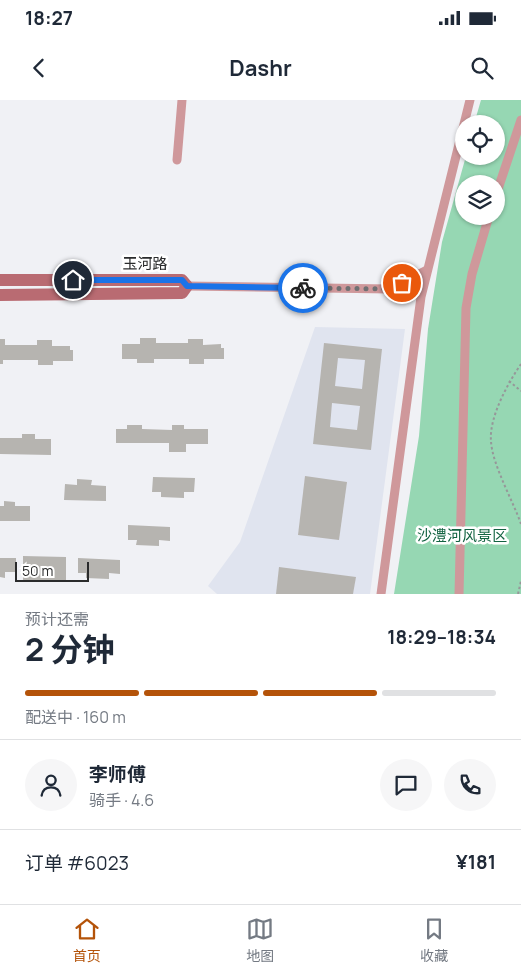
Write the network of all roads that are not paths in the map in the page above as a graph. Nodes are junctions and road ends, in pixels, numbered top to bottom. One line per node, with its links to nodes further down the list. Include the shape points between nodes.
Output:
1 (182, 100): 4 (street)
2 (470, 100): 7 (street)
3 (521, 120): 5 (street)
4 (177, 160)
5 (503, 175)
6 (486, 225): 12 (street, via 466,308)
7 (427, 270): 9 (street, via 390,289); 11 (street)
8 (0, 280): 9 (street, 玉河路, via 182,280)
9 (187, 286): 10 (street, 玉河路, via 182,293)
10 (0, 295)
11 (381, 594)
12 (459, 594)

